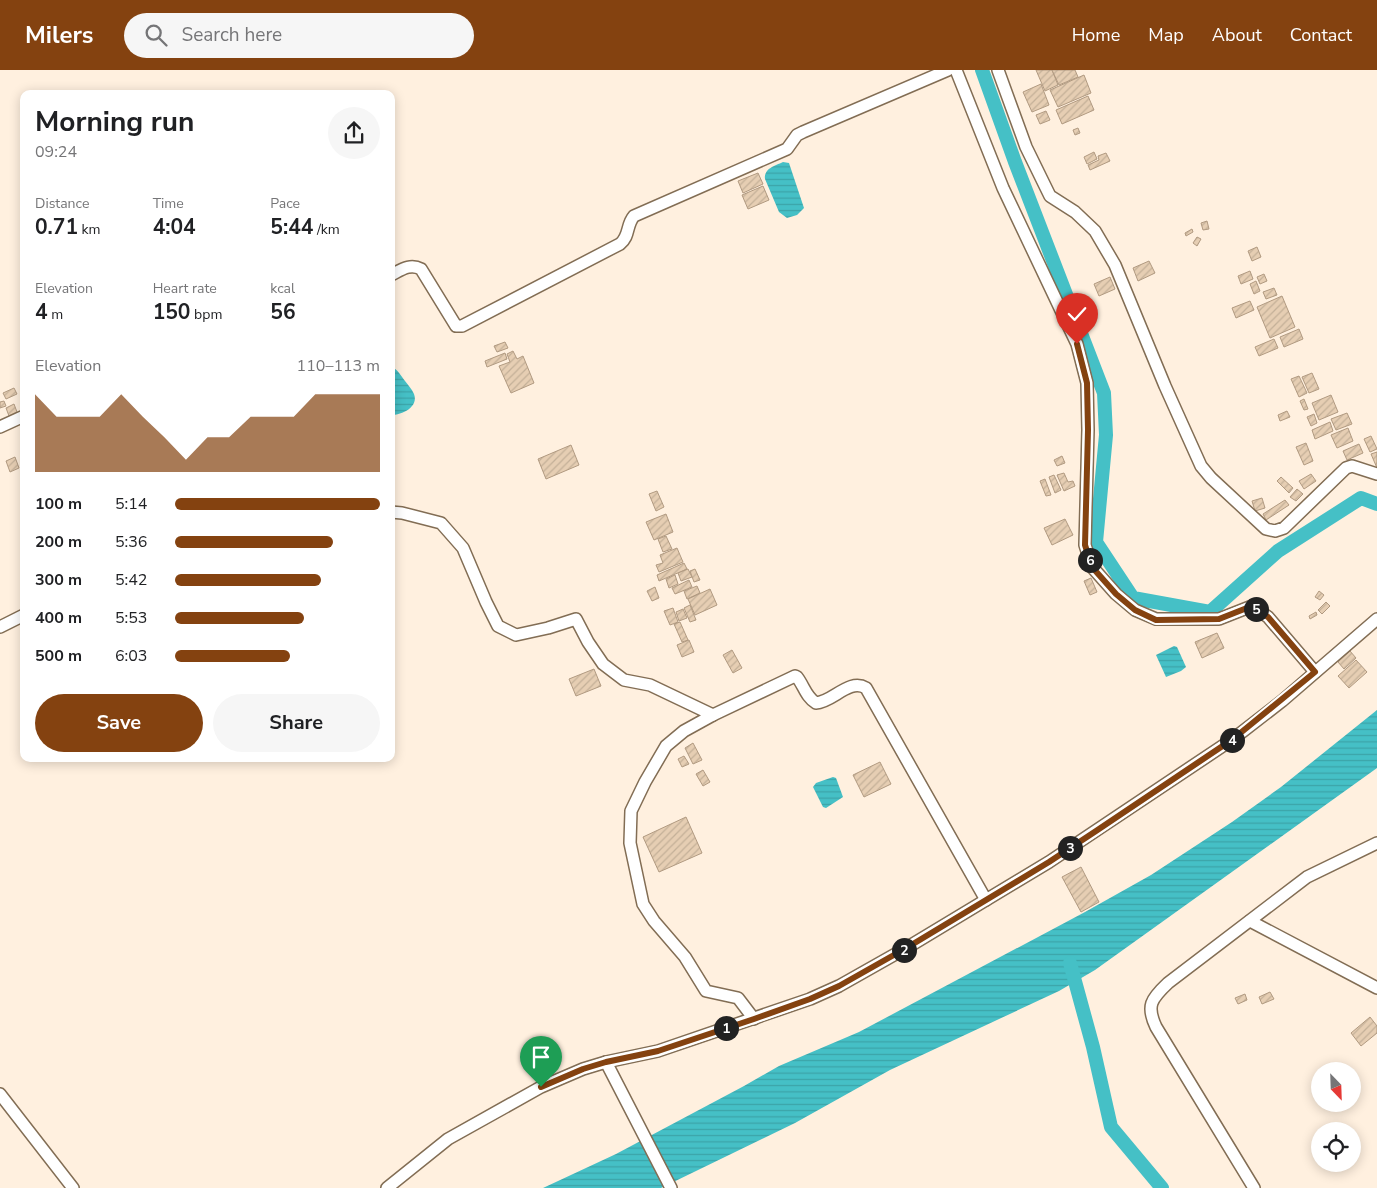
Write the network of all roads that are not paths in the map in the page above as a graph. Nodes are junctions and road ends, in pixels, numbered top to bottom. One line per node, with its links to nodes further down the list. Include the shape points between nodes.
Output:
1 (948, 70): 4 (street, via 803,132 797,135 788,149 634,216 627,237 620,244 462,326 456,326 421,269 407,267)
2 (956, 70): 12 (street, via 1003,188 1077,344 1087,383 1084,537 1092,567 1135,610 1156,620 1219,619 1252,606 1268,617)
3 (998, 70): 7 (street, via 1026,147 1050,196 1075,212 1095,232 1115,265 1164,386 1201,466 1211,478 1266,529 1275,531 1284,528 1346,468 1352,466)
4 (395, 273)
5 (20, 418): 6 (street)
6 (0, 427)
7 (1377, 474)
8 (395, 512): 13 (street, via 441,523 463,548 498,626 516,635 576,619 603,664 624,680 650,685)
9 (20, 617): 11 (street)
10 (1377, 619): 12 (street)
11 (0, 627)
12 (1315, 672): 15 (street, via 1218,749 1049,862)
13 (714, 715): 15 (street, via 795,676 809,699 816,703 854,685 866,688); 18 (street, via 684,731 666,746 631,811 630,843 644,904 654,921 685,957 706,991 738,998)
14 (1377, 843): 16 (street, via 1306,877)
15 (986, 900): 18 (street, via 839,986)
16 (1250, 921): 17 (street); 24 (street, via 1157,993 1150,1014)
17 (1377, 988)
18 (754, 1019): 19 (street, via 658,1051)
19 (606, 1062): 22 (street, via 541,1087 465,1129); 23 (street)
20 (0, 1094): 21 (street)
21 (73, 1188)
22 (387, 1188)
23 (672, 1188)
24 (1254, 1188)

